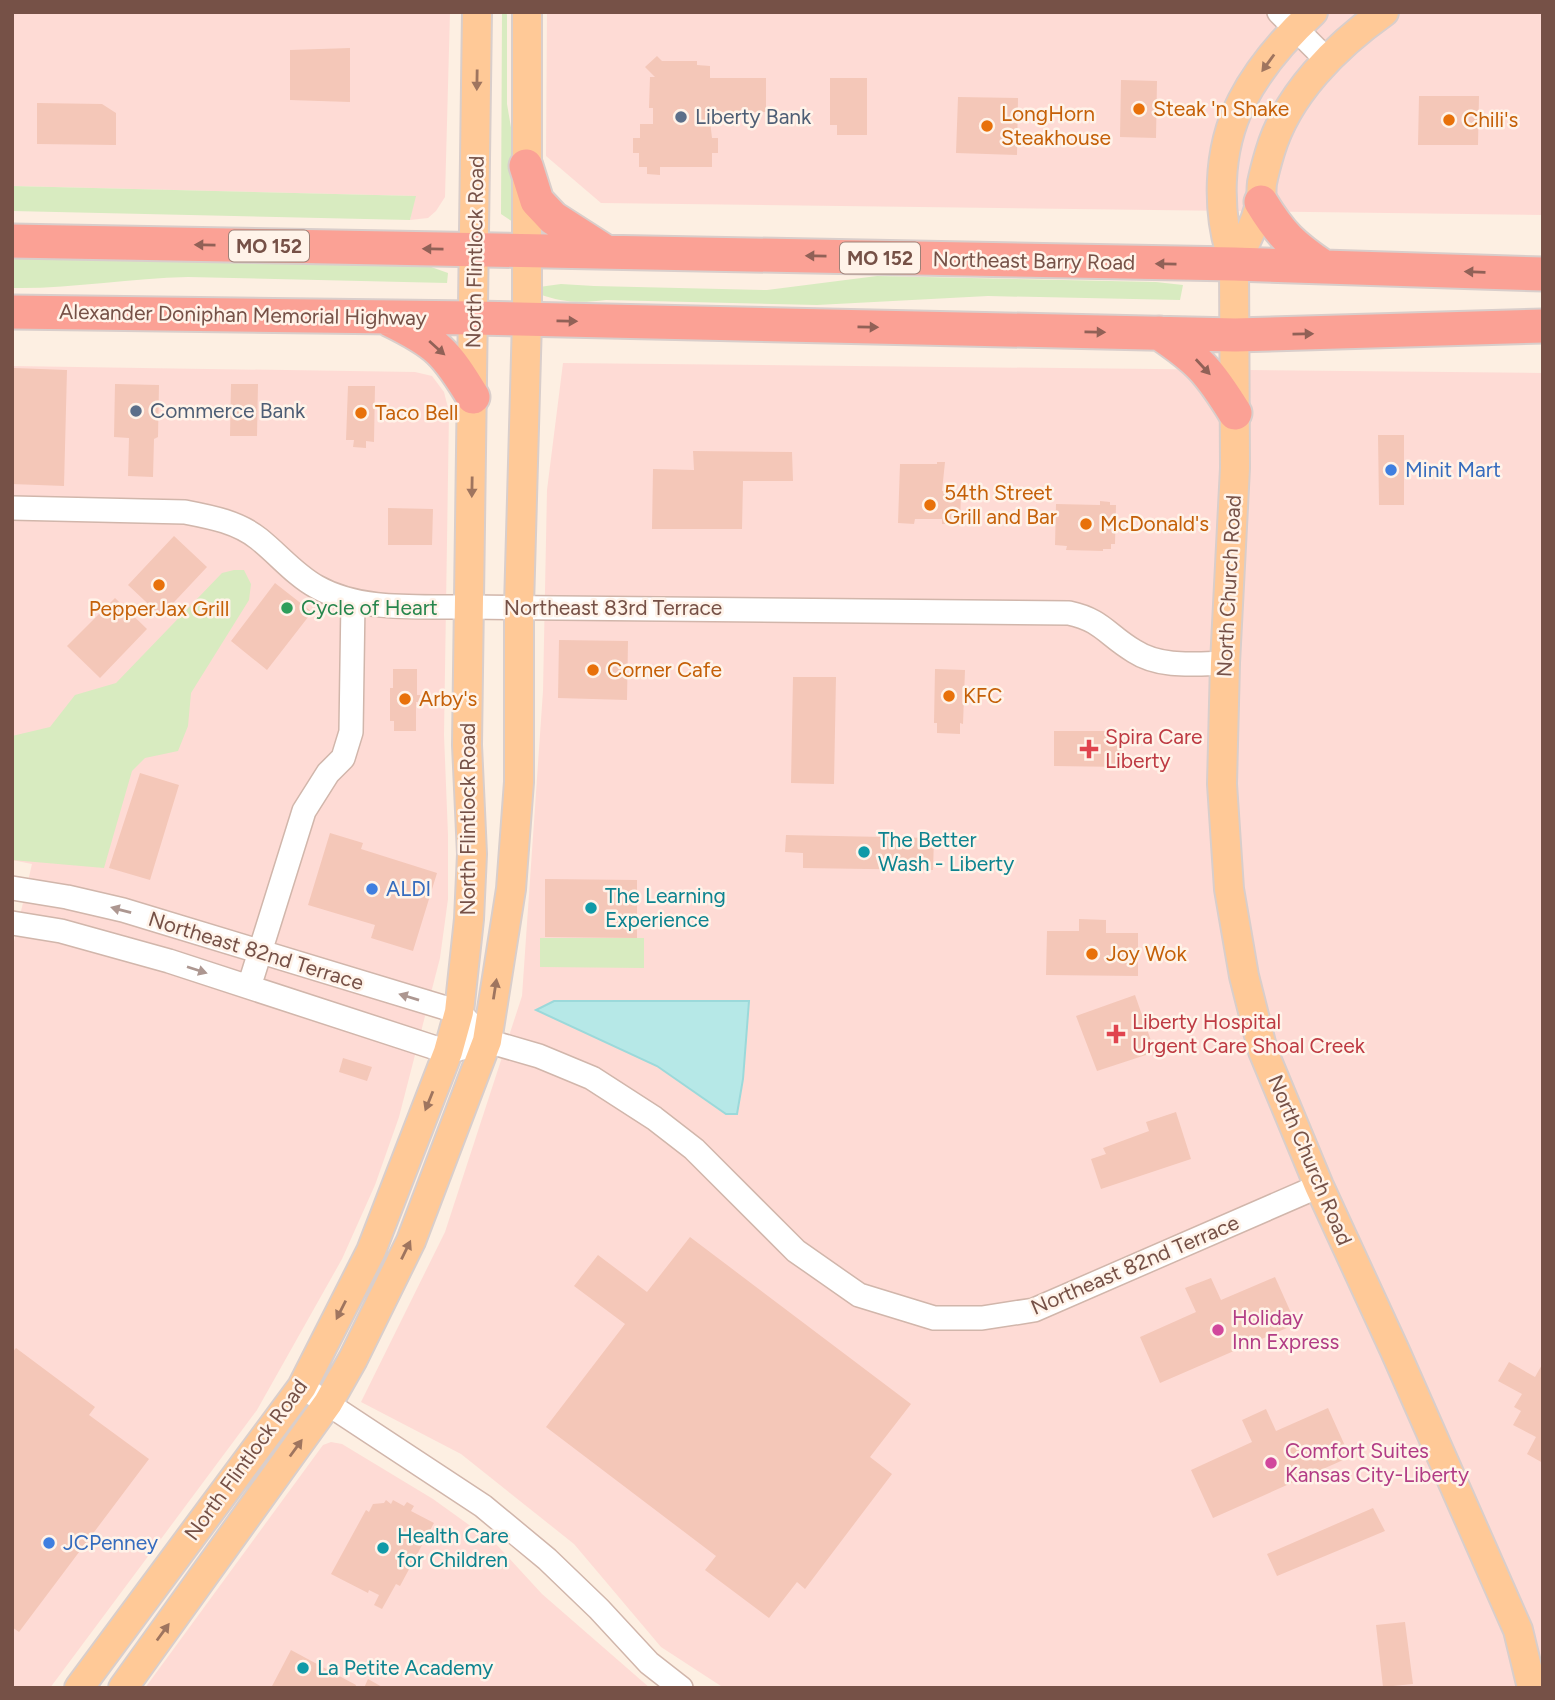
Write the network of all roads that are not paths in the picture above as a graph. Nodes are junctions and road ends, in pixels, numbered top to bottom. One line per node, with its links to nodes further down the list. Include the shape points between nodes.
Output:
1 (477, 12): 9 (main road, North Flintlock Road, one-way to 9)
2 (527, 12): 6 (main road, North Flintlock Road)
3 (1384, 12): 5 (main road, North Church Road)
4 (1296, 18): 5 (street); 12 (main road, North Church Road, one-way to 12, via 1242,102 1223,164 1221,212)
5 (1327, 60): 7 (main road, North Church Road, via 1278,129)
6 (526, 166): 10 (main road, North Flintlock Road); 11 (highway, via 537,201 553,218)
7 (1261, 202): 12 (main road, North Church Road); 13 (highway, via 1281,234)
8 (12, 241): 9 (highway, MO 152, one-way to 8)
9 (475, 250): 10 (highway, MO 152); 17 (main road, North Flintlock Road)
10 (525, 251): 11 (highway, Northeast Barry Road / MO 152); 18 (main road, North Flintlock Road)
11 (606, 252): 12 (highway, Northeast Barry Road / MO 152, one-way to 11)
12 (1234, 264): 13 (highway, Northeast Barry Road / MO 152); 21 (main road, North Church Road)
13 (1324, 267): 14 (highway, Northeast Barry Road / MO 152, one-way to 13)
14 (1543, 274)
15 (12, 312): 16 (highway, Alexander Doniphan Memorial Highway)
16 (385, 317): 17 (highway, Alexander Doniphan Memorial Highway); 22 (highway, one-way to 22, via 441,350)
17 (474, 318): 18 (highway); 22 (main road, North Flintlock Road)
18 (527, 320): 20 (highway, one-way to 20); 26 (main road, North Flintlock Road)
19 (1543, 326): 21 (highway, one-way to 19)
20 (1158, 333): 21 (highway); 23 (highway, one-way to 23, via 1205,368)
21 (1235, 335): 23 (main road, North Church Road)
22 (473, 397): 27 (main road, North Flintlock Road, one-way to 27)
23 (1235, 413): 28 (main road, North Church Road)
24 (12, 508): 25 (street, Northeast 83rd Terrace, via 185,512 212,517 257,537 317,587)
25 (353, 601): 27 (street, Northeast 83rd Terrace); 31 (street, via 349,745 304,811)
26 (519, 606): 27 (street, Northeast 83rd Terrace); 28 (street, Northeast 83rd Terrace, via 1069,613 1087,617 1135,653 1157,662); 34 (main road, North Flintlock Road, one-way to 26, via 511,889 519,782)
27 (470, 607): 33 (main road, North Flintlock Road, via 467,745 472,854)
28 (1225, 663): 36 (main road, North Church Road, via 1224,844 1241,963 1260,1042)
29 (12, 888): 31 (street, Northeast 82nd Terrace, one-way to 29, via 123,910)
30 (12, 923): 32 (street, Northeast 82nd Terrace, one-way to 32, via 117,946)
31 (261, 953): 32 (street); 33 (street, Northeast 82nd Terrace, one-way to 31)
32 (249, 987): 35 (street, Northeast 82nd Terrace)
33 (459, 1012): 34 (street, Northeast 82nd Terrace); 35 (main road, North Flintlock Road)
34 (487, 1041): 35 (street); 36 (street, Northeast 82nd Terrace, via 592,1078 694,1149 796,1251 859,1295 934,1318 982,1318 1034,1310); 38 (main road, North Flintlock Road, one-way to 34, via 411,1241)
35 (448, 1052): 37 (main road, North Flintlock Road, one-way to 37, via 371,1251)
36 (1319, 1186): 42 (main road, North Church Road, via 1518,1630)
37 (302, 1387): 38 (street); 39 (main road, North Flintlock Road)
38 (328, 1403): 40 (main road, North Flintlock Road, one-way to 38); 41 (street, via 483,1506 547,1559 649,1663)
39 (79, 1688)
40 (123, 1688)
41 (681, 1688)
42 (1532, 1688)

